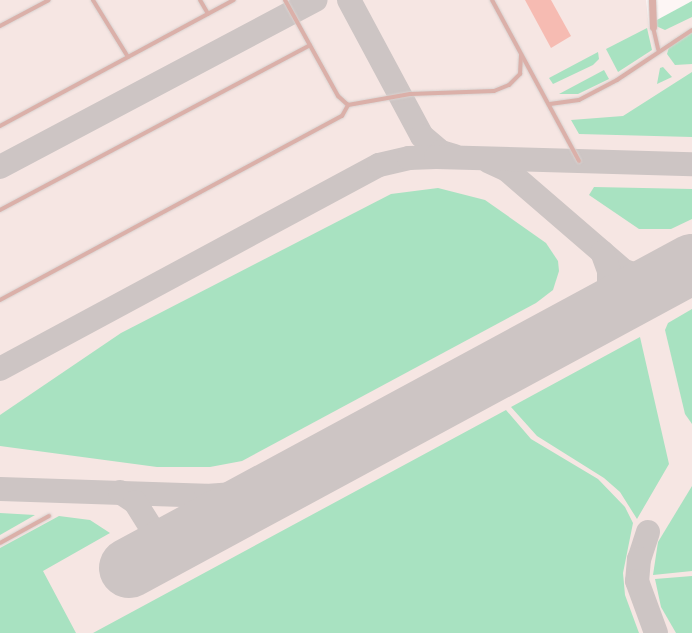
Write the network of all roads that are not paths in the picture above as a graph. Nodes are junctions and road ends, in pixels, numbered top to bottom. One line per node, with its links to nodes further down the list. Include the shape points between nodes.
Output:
1 (49, 0): 9 (lane)
2 (93, 0): 15 (lane)
3 (200, 0): 8 (lane)
4 (234, 0): 8 (lane)
5 (285, 0): 12 (lane)
6 (492, 0): 14 (lane)
7 (652, 0): 10 (street)
8 (208, 14): 15 (lane)
9 (0, 26)
10 (653, 27): 13 (lane)
11 (692, 30): 13 (lane)
12 (310, 45): 17 (lane, via 338,96); 20 (lane)
13 (658, 49): 16 (lane, via 617,80 580,100)
14 (522, 55): 16 (lane); 17 (lane, via 520,74 509,85 494,91 410,94)
15 (128, 57): 18 (lane)
16 (550, 104): 19 (lane)
17 (348, 105): 21 (lane, via 342,116)
18 (0, 126)
19 (579, 161)
20 (0, 210)
21 (0, 300)
22 (49, 516): 23 (lane)
23 (0, 543)

